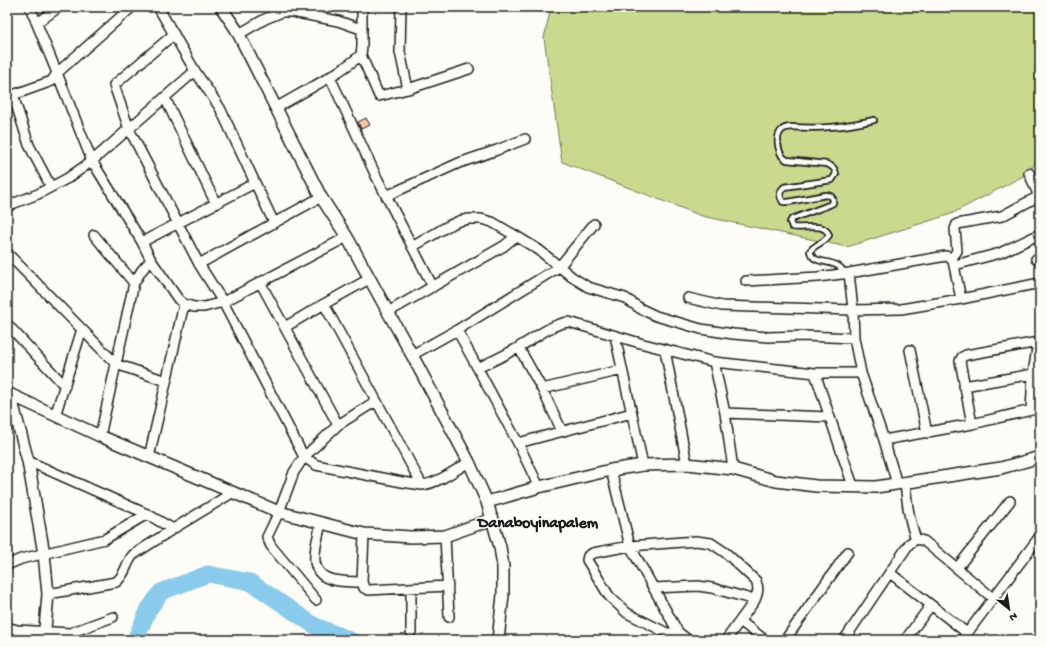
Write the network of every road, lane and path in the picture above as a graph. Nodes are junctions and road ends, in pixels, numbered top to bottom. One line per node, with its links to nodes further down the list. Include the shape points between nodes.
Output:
1 (30, 7): 8 (street)
2 (59, 7): 8 (street)
3 (132, 7): 15 (street)
4 (158, 7): 10 (street)
5 (221, 7): 11 (street)
6 (362, 7): 9 (street)
7 (401, 7): 17 (street, via 400,52)
8 (36, 23): 15 (street)
9 (361, 29): 11 (street, via 338,21 282,12); 12 (street)
10 (174, 34): 14 (street); 21 (street, via 114,85)
11 (239, 34): 19 (street)
12 (361, 55): 16 (street); 17 (street, via 379,96)
13 (469, 69): 17 (street)
14 (195, 71): 18 (street); 25 (street, via 220,108)
15 (57, 73): 23 (street); 26 (street, via 52,81 13,95 29,145)
16 (330, 77): 19 (street); 27 (street)
17 (408, 89)
18 (165, 98): 21 (street); 29 (street)
19 (276, 108): 28 (street)
20 (874, 120): 45 (lane, via 825,128 784,128 779,136 778,150 783,158 827,164 835,170 836,174 832,180 784,187 780,194 783,202 831,196 833,199 829,205 792,218 790,222 792,227 798,229 817,227 828,231 827,239 814,246 810,251 811,255 814,259 839,266)
21 (129, 129): 23 (street); 32 (street)
22 (525, 138): 27 (street, via 453,165)
23 (92, 161): 26 (street); 38 (street)
24 (1029, 173): 42 (street, via 1037,197 1002,216 957,224 957,252)
25 (255, 183): 29 (street); 31 (street)
26 (51, 187): 30 (street)
27 (386, 196): 39 (street)
28 (321, 197): 31 (street); 37 (street)
29 (216, 204): 32 (street)
30 (7, 207)
31 (274, 223): 43 (street)
32 (178, 224): 38 (street); 43 (street)
33 (594, 224): 44 (street)
34 (94, 234): 49 (street)
35 (1040, 234): 42 (street, via 1000,253)
36 (516, 236): 39 (street, via 492,222 469,219 448,226); 44 (street); 51 (street, via 504,246)
37 (347, 237): 46 (street); 48 (street)
38 (142, 242): 41 (street)
39 (412, 247): 51 (street)
40 (9, 258): 61 (street)
41 (151, 260): 49 (street); 55 (street)
42 (953, 261): 45 (street, via 946,256); 53 (street)
43 (199, 264): 54 (street)
44 (559, 267): 62 (street); 64 (street, via 588,287 625,298 656,316 701,329 750,336)
45 (847, 273): 47 (street); 57 (street)
46 (370, 279): 56 (street); 58 (street)
47 (746, 280)
48 (260, 282): 54 (street); 60 (street)
49 (134, 283): 70 (street)
50 (1040, 283): 53 (street)
51 (433, 286): 58 (street)
52 (688, 298): 57 (street, via 728,306)
53 (961, 299): 57 (street, via 901,309)
54 (223, 302): 55 (street, via 204,307); 95 (street)
55 (184, 304): 76 (street)
56 (324, 304): 60 (street); 81 (street)
57 (853, 310): 64 (street)
58 (388, 312): 68 (street)
59 (7, 324): 77 (street)
60 (285, 327): 87 (street)
61 (82, 329): 70 (street); 77 (street)
62 (457, 330): 68 (street); 71 (street)
63 (615, 336): 65 (street, via 575,323 563,323); 66 (street); 72 (street)
64 (854, 338): 74 (street)
65 (518, 348): 71 (street); 79 (street)
66 (665, 350): 69 (street); 99 (street)
67 (910, 350): 90 (street)
68 (412, 355): 98 (street)
69 (714, 362): 73 (street); 84 (street)
70 (116, 364): 76 (street); 91 (street)
71 (478, 368): 93 (street)
72 (622, 370): 79 (street); 83 (street)
73 (815, 373): 74 (street); 86 (street)
74 (861, 373): 92 (street)
75 (1033, 374): 78 (street); 78 (street, via 1037,348 1033,343 962,357 960,361); 82 (street)
76 (166, 381): 94 (street)
77 (65, 386): 85 (street)
78 (964, 386): 88 (street)
79 (542, 389): 89 (street)
80 (8, 394): 85 (street); 97 (street)
81 (376, 401): 87 (street); 104 (street)
82 (1036, 409): 88 (street)
83 (632, 413): 89 (street); 100 (street)
84 (725, 414): 86 (street); 101 (street)
85 (55, 416): 91 (street)
86 (829, 417): 105 (street)
87 (338, 424): 95 (street)
88 (972, 424): 90 (street)
89 (562, 431): 93 (street)
90 (927, 433): 92 (street)
91 (100, 436): 94 (street)
92 (884, 440): 103 (street)
93 (518, 443): 106 (street)
94 (149, 457): 107 (street)
95 (304, 457): 104 (street, via 316,465); 110 (street, via 294,472)
96 (1040, 457): 103 (street, via 1001,468)
97 (28, 461): 111 (street); 121 (street)
98 (469, 462): 104 (street, via 435,481); 109 (street)
99 (687, 464): 100 (street); 101 (street)
100 (643, 465): 102 (street)
101 (733, 469): 105 (street, via 776,482)
102 (611, 470): 106 (street); 119 (street)
103 (901, 484): 105 (street); 118 (street)
104 (422, 485)
105 (853, 486)
106 (539, 487): 109 (street)
107 (232, 493): 110 (street); 114 (street)
108 (1010, 501): 123 (street)
109 (487, 502): 112 (street)
110 (279, 512): 113 (street); 131 (street, via 268,533 268,541)
111 (147, 514): 114 (street); 121 (street, via 105,539)
112 (493, 519): 116 (street); 142 (street, via 503,567)
113 (321, 523): 115 (street); 125 (street, via 314,557 317,570 334,580)
114 (173, 529): 129 (street, via 133,555 128,560 122,577 116,582)
115 (364, 534): 116 (street); 125 (street)
116 (445, 536): 126 (street)
117 (1040, 536): 130 (street)
118 (916, 539): 123 (street, via 924,541); 124 (street, via 909,544)
119 (630, 546): 128 (street); 132 (street, via 696,541 710,543 726,553 756,581 758,592); 139 (street, via 594,553 588,556 587,560 609,596 627,613 667,633)
120 (848, 552): 146 (street)
121 (44, 554): 122 (street); 129 (street)
122 (7, 565)
123 (957, 568): 130 (street)
124 (890, 573): 133 (street); 147 (street)
125 (362, 582): 127 (street, via 368,590)
126 (448, 586): 127 (street); 135 (street)
127 (411, 588): 138 (street)
128 (654, 588): 132 (street, via 698,586); 139 (street)
129 (48, 594): 140 (street)
130 (994, 599): 141 (street)
131 (316, 600)
132 (755, 600): 136 (street)
133 (931, 605): 141 (street); 148 (street)
134 (113, 617): 140 (street, via 75,632)
135 (449, 617)
136 (740, 621): 144 (street); 145 (street)
137 (7, 627): 140 (street)
138 (411, 632)
139 (678, 632): 143 (street)
140 (44, 635)
141 (964, 637)
142 (498, 640)
143 (688, 640)
144 (726, 640)
145 (765, 640)
146 (785, 640)
147 (844, 640)
148 (905, 640)

